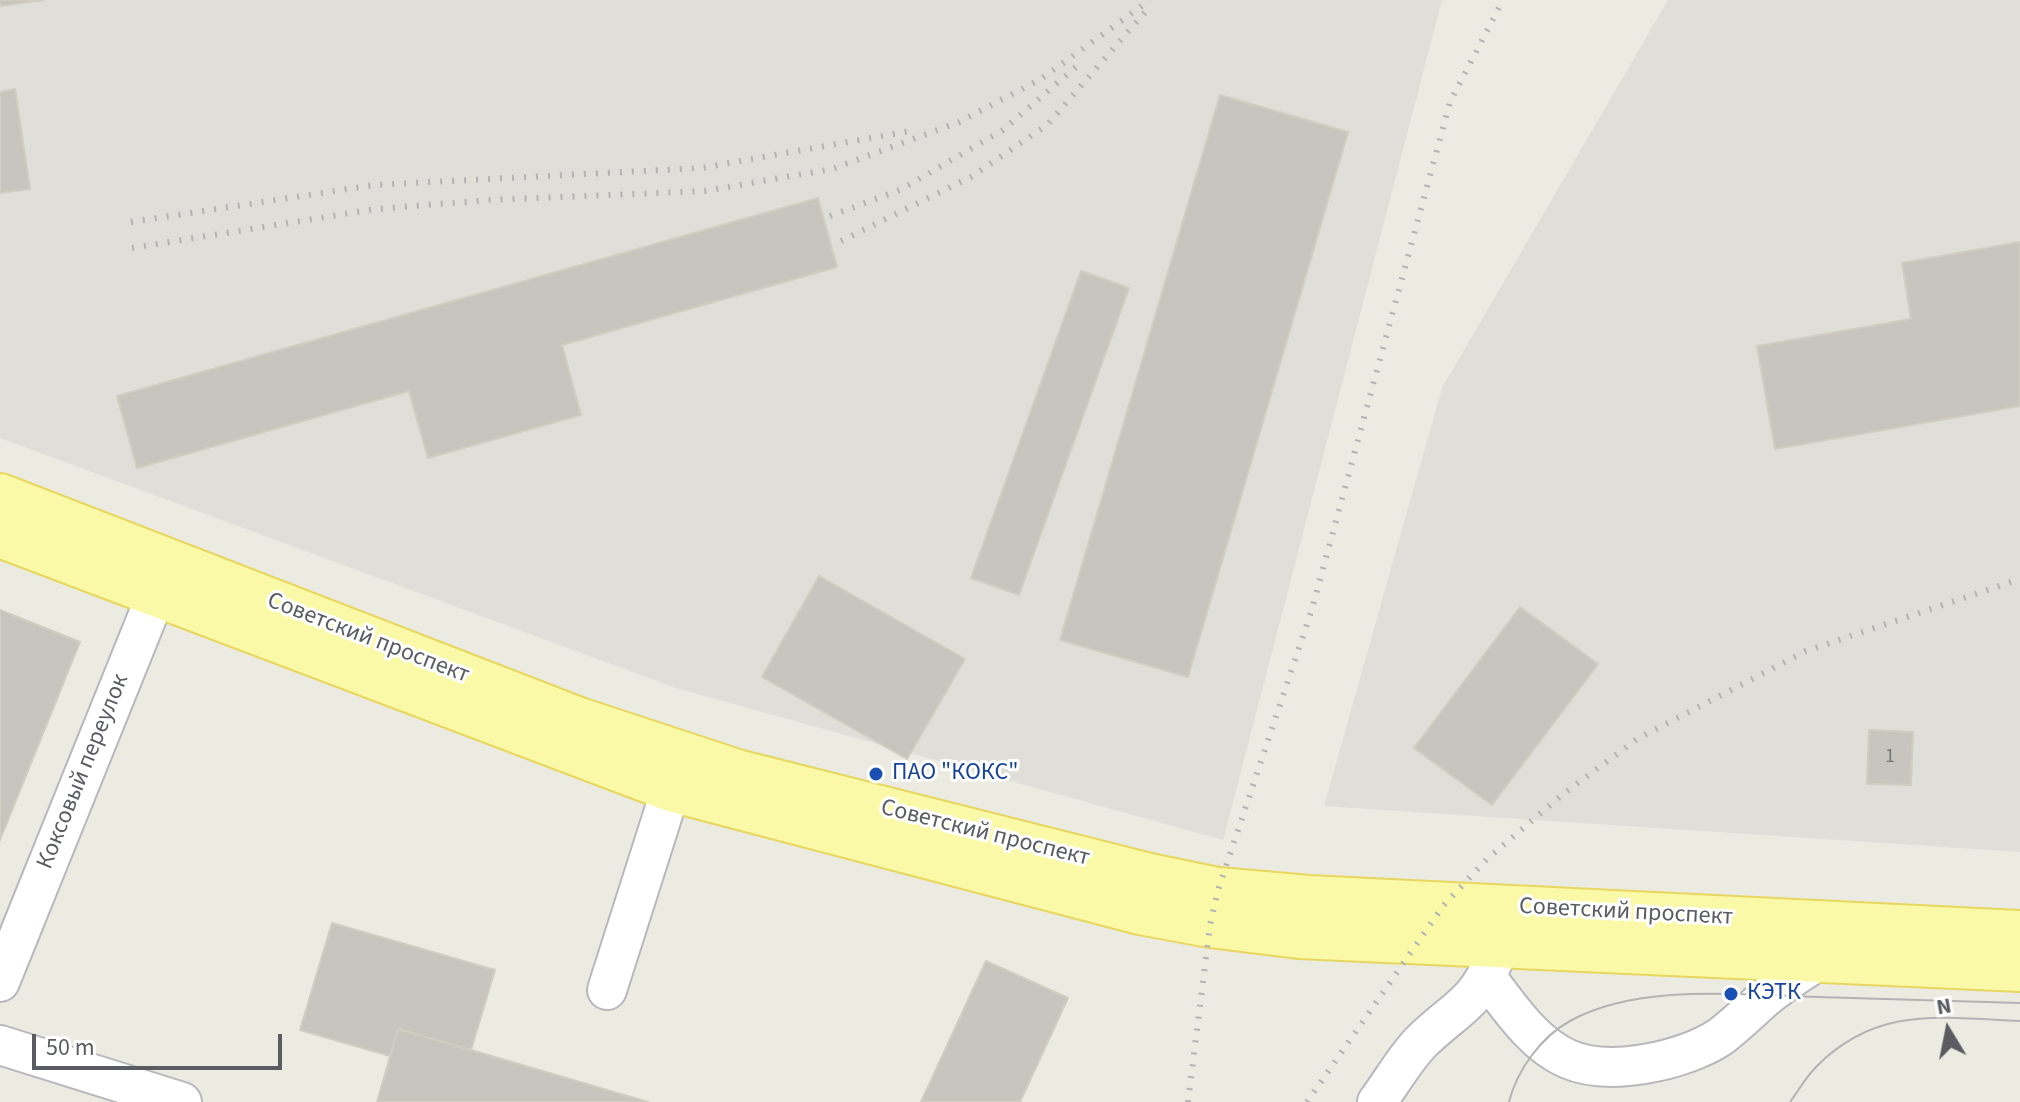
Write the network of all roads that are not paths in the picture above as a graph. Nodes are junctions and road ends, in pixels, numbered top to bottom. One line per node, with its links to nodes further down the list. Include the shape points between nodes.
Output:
1 (0, 496): 3 (main road, Советский проспект)
2 (0, 535): 3 (main road, Советский проспект)
3 (162, 578): 4 (main road, Советский проспект); 6 (main road, Советский проспект, via 737,772 1150,876 1218,890 1324,899); 9 (lane, Коксовый переулок)
4 (671, 789): 6 (main road, Советский проспект, via 1168,917 1299,936); 10 (lane)
5 (2020, 933): 6 (main road, Советский проспект)
6 (1499, 943): 7 (main road, Советский проспект); 7 (lane, via 1524,1025 1568,1060 1609,1067 1693,1053); 13 (lane, via 1472,1000 1421,1043)
7 (1821, 959): 8 (main road, Советский проспект)
8 (2020, 969)
9 (0, 982)
10 (607, 990)
11 (0, 1045): 12 (lane)
12 (182, 1102)
13 (1377, 1102)

